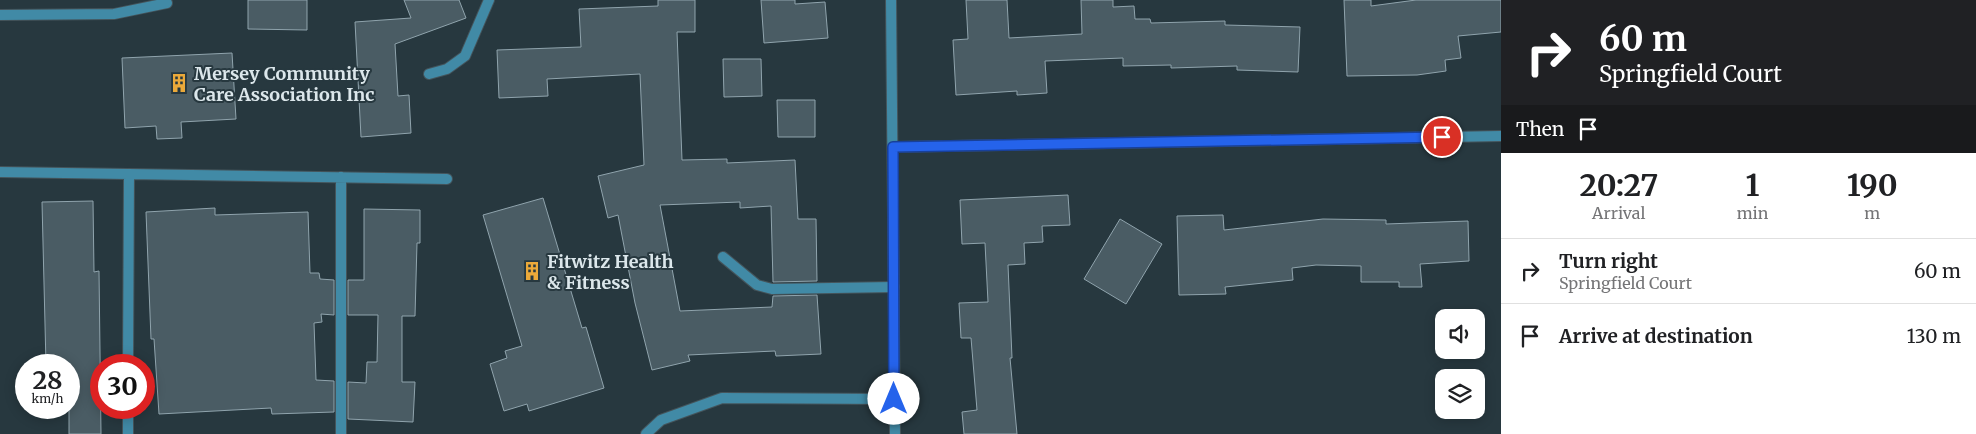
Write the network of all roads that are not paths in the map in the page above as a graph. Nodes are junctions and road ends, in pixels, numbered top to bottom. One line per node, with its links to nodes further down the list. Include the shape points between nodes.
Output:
1 (489, 0): 5 (street, via 465,56 447,69)
2 (891, 0): 7 (street)
3 (167, 3): 4 (street, via 114,14)
4 (0, 15)
5 (429, 74)
6 (1501, 136): 7 (street)
7 (893, 147): 13 (street)
8 (0, 172): 9 (street)
9 (129, 174): 10 (street); 14 (street)
10 (341, 177): 11 (street); 18 (street)
11 (447, 179)
12 (723, 257): 13 (street, via 757,285 772,289)
13 (894, 287): 15 (street)
14 (128, 354)
15 (894, 399): 19 (street, via 722,398 662,420); 20 (street)
16 (128, 419): 17 (street)
17 (128, 434)
18 (340, 434)
19 (646, 434)
20 (895, 434)

